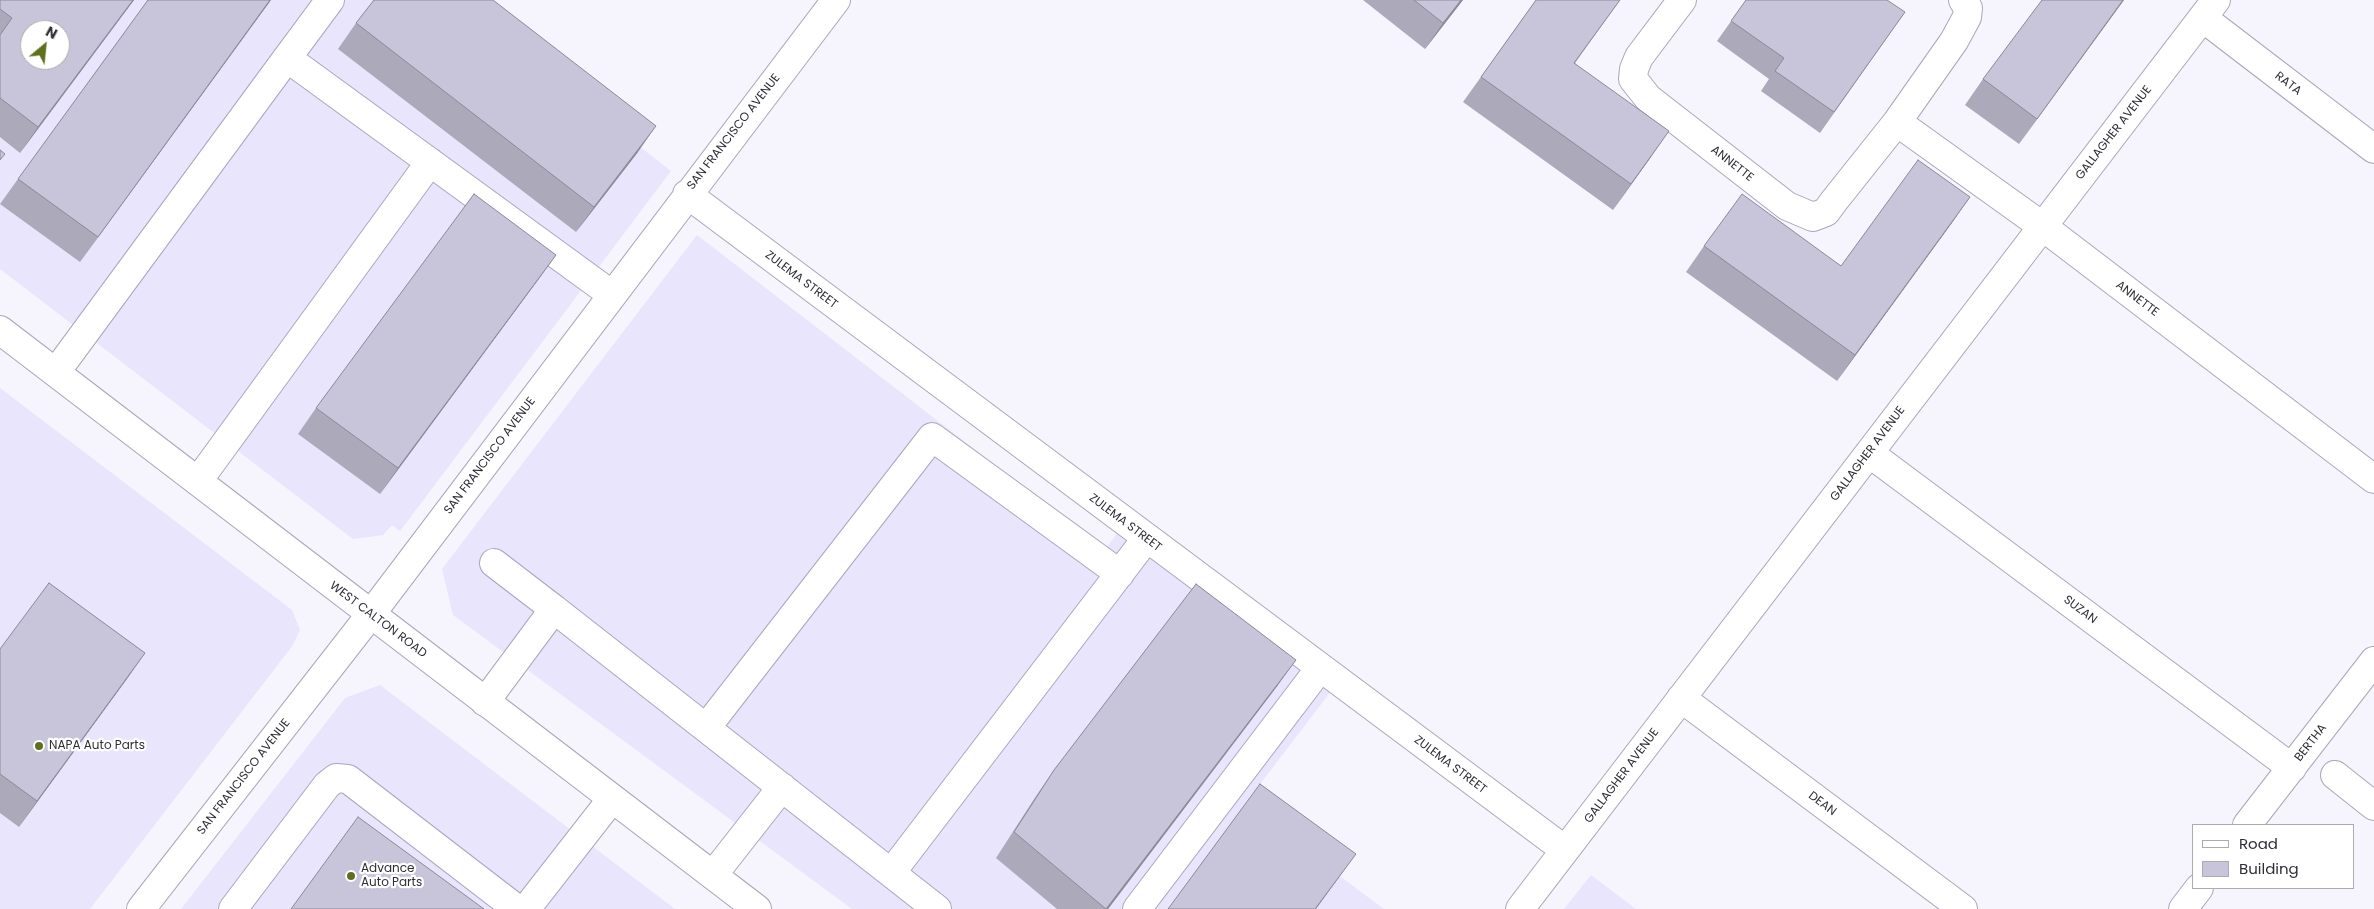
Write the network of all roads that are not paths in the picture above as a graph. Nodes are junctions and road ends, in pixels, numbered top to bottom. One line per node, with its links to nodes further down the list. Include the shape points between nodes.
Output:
1 (330, 0): 6 (street)
2 (836, 0): 10 (street, SAN FRANCISCO AVENUE)
3 (1682, 0): 7 (street, ANNETTE, via 1639,57 1633,79 1648,98 1786,206 1814,217 1826,212)
4 (1963, 0): 7 (street, ANNETTE, via 1968,8 1964,23)
5 (2209, 9): 8 (street, RATA); 11 (street, GALLAGHER AVENUE)
6 (287, 58): 9 (street); 14 (street)
7 (1897, 122): 11 (street, ANNETTE)
8 (2374, 150)
9 (430, 162): 12 (street); 17 (street)
10 (687, 194): 12 (street, SAN FRANCISCO AVENUE); 18 (street, ZULEMA STREET)
11 (2042, 226): 15 (street, GALLAGHER AVENUE); 16 (street, ANNETTE)
12 (611, 294): 22 (street, SAN FRANCISCO AVENUE)
13 (0, 330): 14 (street, WEST CALTON ROAD)
14 (56, 372): 17 (street, WEST CALTON ROAD)
15 (1869, 453): 25 (street, GALLAGHER AVENUE); 28 (street, SUZAN)
16 (2374, 479)
17 (198, 481): 22 (street, WEST CALTON ROAD)
18 (1146, 539): 20 (street); 24 (street, ZULEMA STREET)
19 (494, 563): 21 (street)
20 (1120, 574): 27 (street, via 932,437); 35 (street)
21 (554, 609): 26 (street); 27 (street)
22 (371, 614): 26 (street, WEST CALTON ROAD); 38 (street, SAN FRANCISCO AVENUE)
23 (2374, 661): 28 (street, BERTHA)
24 (1320, 668): 34 (street, ZULEMA STREET); 44 (street)
25 (1681, 698): 34 (street, GALLAGHER AVENUE); 46 (street, DEAN)
26 (485, 702): 31 (street, WEST CALTON ROAD)
27 (706, 728): 30 (street)
28 (2292, 768): 33 (street, BERTHA)
29 (2335, 776): 32 (street)
30 (782, 787): 35 (street); 36 (street)
31 (611, 800): 36 (street, WEST CALTON ROAD); 41 (street)
32 (2374, 806)
33 (2248, 824)
34 (1565, 850): 45 (street, GALLAGHER AVENUE)
35 (891, 873): 43 (street)
36 (713, 875): 42 (street, WEST CALTON ROAD)
37 (2198, 889): 47 (street)
38 (142, 909)
39 (233, 909): 40 (street, via 327,785 336,778 348,779)
40 (517, 909)
41 (526, 909)
42 (757, 909)
43 (937, 909)
44 (1137, 909)
45 (1520, 909)
46 (1963, 909)
47 (2183, 909)

